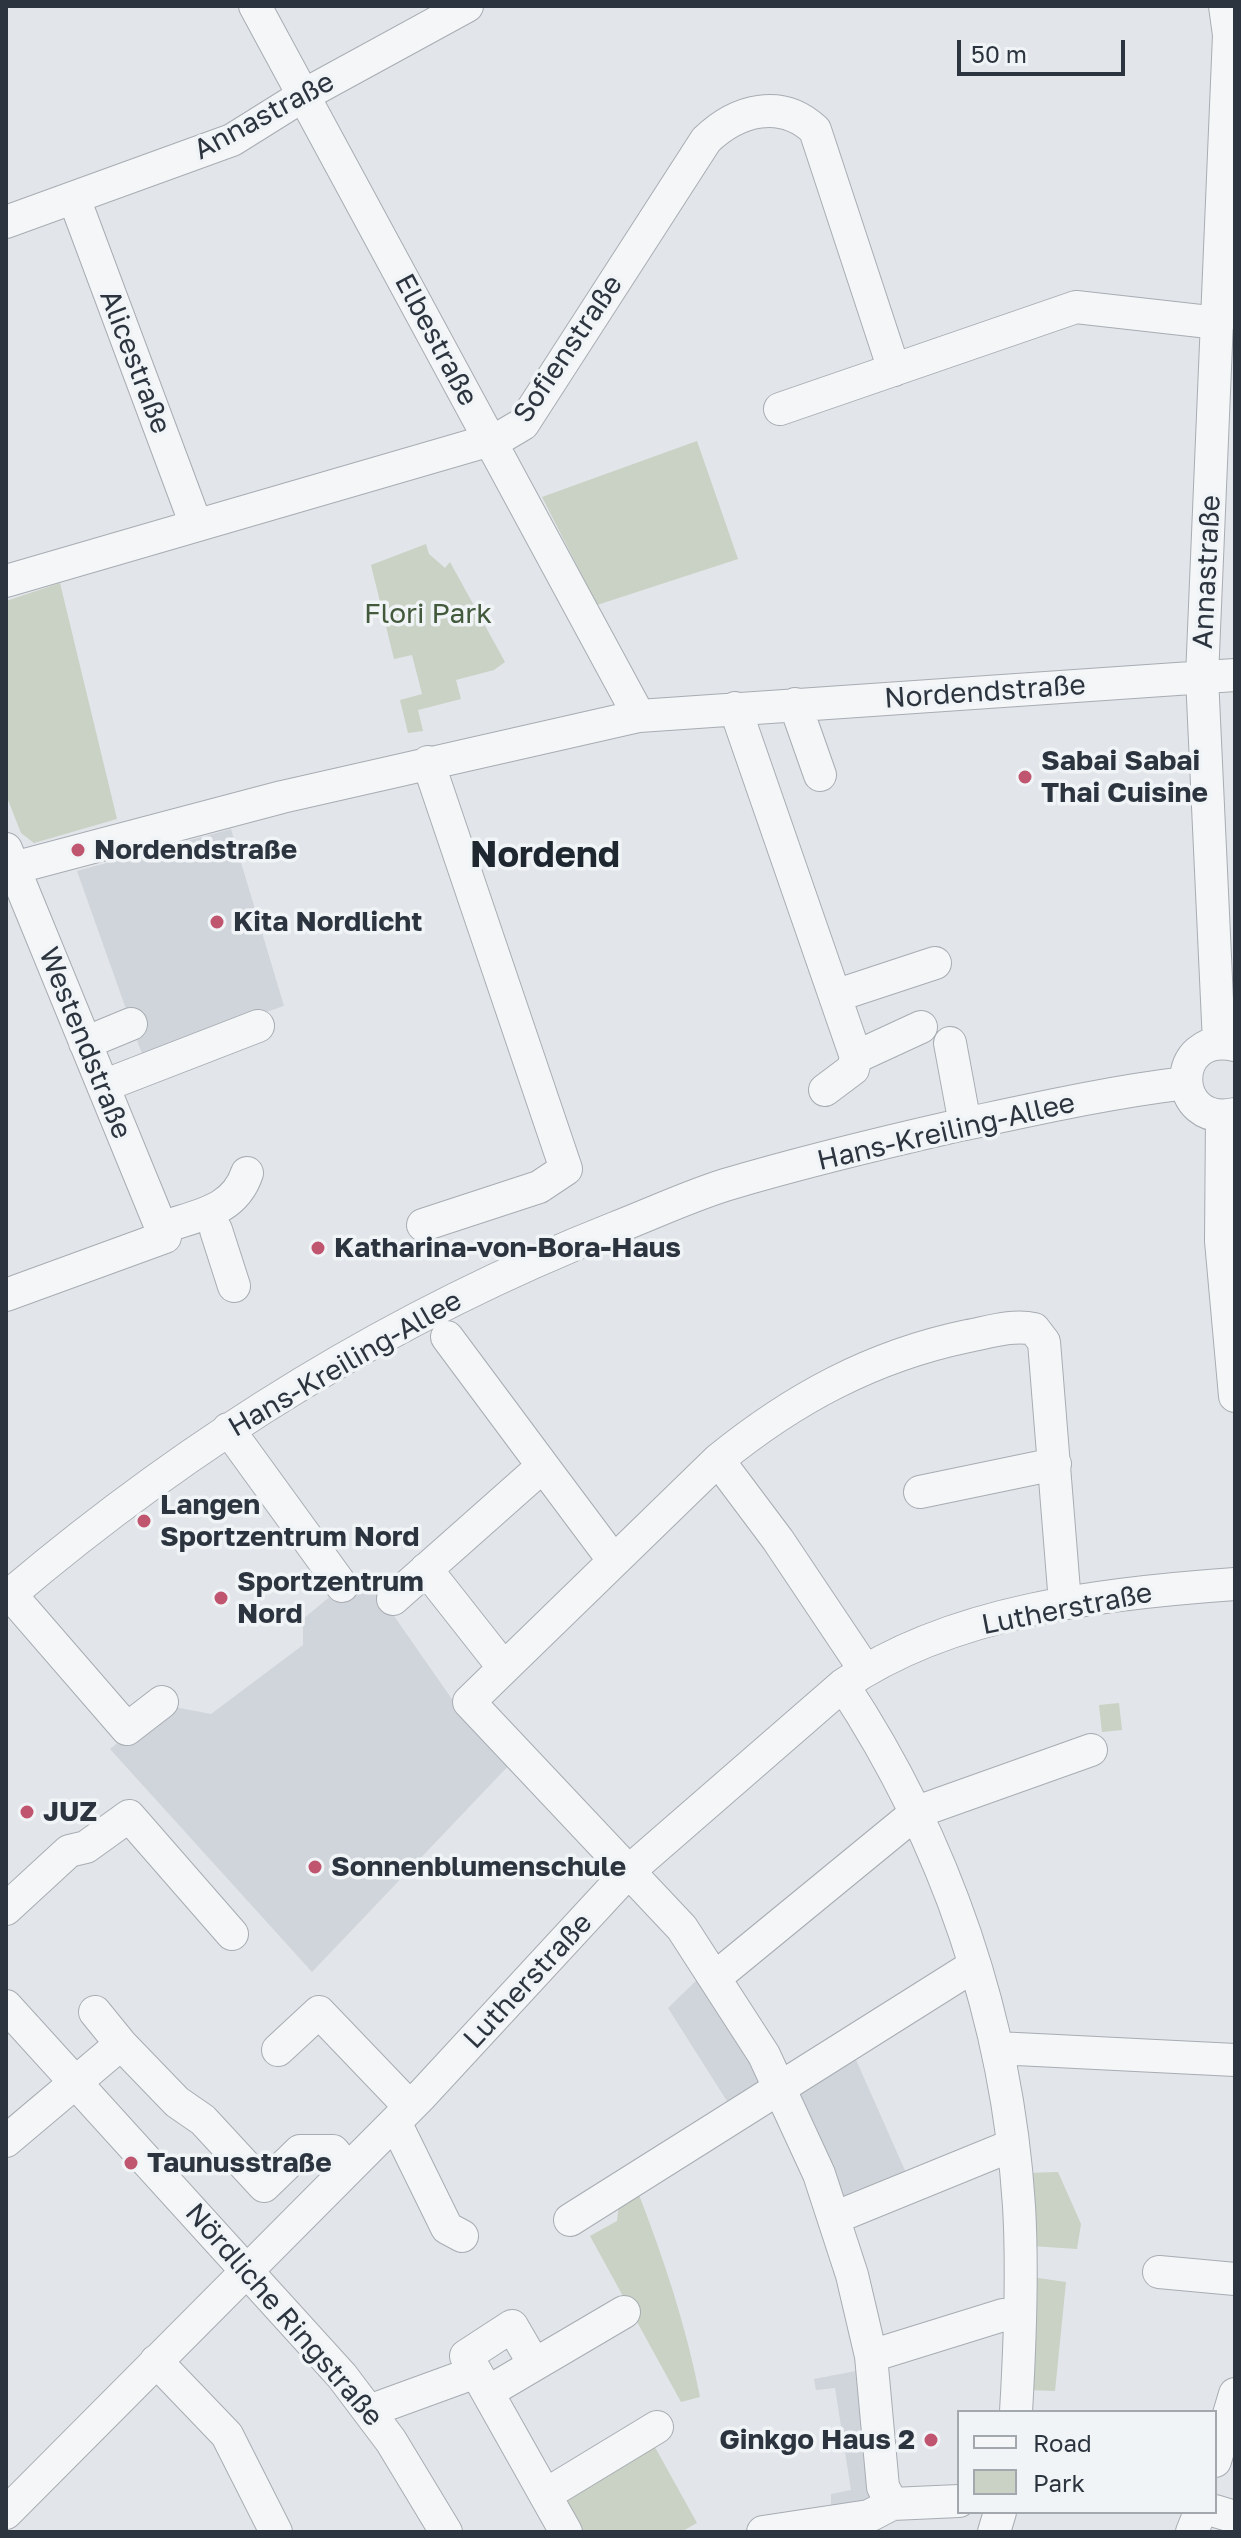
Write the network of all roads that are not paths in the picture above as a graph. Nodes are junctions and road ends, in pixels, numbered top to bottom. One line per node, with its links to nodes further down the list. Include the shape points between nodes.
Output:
1 (255, 6): 4 (street, Elbestraße)
2 (467, 6): 4 (street, Annastraße)
3 (1230, 25): 7 (street, Annastraße)
4 (304, 95): 5 (street, Annastraße, via 232,140); 10 (street, Elbestraße)
5 (74, 198): 6 (street, Annastraße); 11 (street, Alicestraße)
6 (6, 222)
7 (1218, 323): 8 (street, via 1076,307); 14 (street, Annastraße)
8 (894, 370): 9 (street); 10 (street, Sofienstraße, via 815,130 788,112 770,110 735,119 706,140 523,424)
9 (780, 409)
10 (490, 440): 11 (street, Sofienstraße); 17 (street, Elbestraße)
11 (196, 525): 12 (street, Sofienstraße)
12 (6, 581)
13 (1235, 675): 14 (street, Nordendstraße)
14 (1202, 677): 15 (street, Nordendstraße); 28 (street, Annastraße)
15 (795, 704): 16 (street, Nordendstraße); 19 (street)
16 (735, 708): 17 (street, Nordendstraße); 22 (street)
17 (639, 716): 18 (street, Nordendstraße)
18 (428, 762): 20 (street, Nordendstraße); 36 (street, via 566,1169 539,1187)
19 (820, 775)
20 (8, 862): 26 (street, Westendstraße)
21 (935, 963): 22 (street)
22 (835, 996): 29 (street)
23 (131, 1024): 26 (street)
24 (258, 1026): 31 (street)
25 (921, 1027): 29 (street)
26 (85, 1043): 31 (street, Westendstraße)
27 (950, 1043): 34 (street)
28 (1227, 1044): 30 (street, via 1208,1046 1191,1060)
29 (856, 1057): 32 (street, via 853,1069)
30 (1186, 1083): 33 (street, via 1198,1107); 34 (street, Hans-Kreiling-Allee)
31 (103, 1086): 38 (street, Westendstraße)
32 (825, 1090)
33 (1229, 1115): 42 (street, via 1221,1241)
34 (965, 1124): 43 (street, Hans-Kreiling-Allee, via 722,1186 556,1251 386,1334)
35 (247, 1173): 38 (street, via 240,1193 227,1204)
36 (423, 1225)
37 (216, 1230): 39 (street)
38 (163, 1232): 40 (street)
39 (234, 1286)
40 (6, 1295)
41 (447, 1337): 46 (street)
42 (1235, 1396)
43 (228, 1429): 51 (street); 52 (street, Hans-Kreiling-Allee)
44 (718, 1460): 45 (street, via 803,1398 853,1372 941,1342 1024,1326 1044,1342); 48 (street); 56 (street, via 778,1540)
45 (1055, 1464): 47 (street); 54 (street)
46 (543, 1466): 48 (street); 49 (street)
47 (920, 1492)
48 (614, 1561): 55 (street)
49 (426, 1569): 53 (street); 55 (street)
50 (1235, 1584): 54 (street, Lutherstraße)
51 (342, 1586)
52 (8, 1596): 57 (street, via 127,1729)
53 (393, 1599)
54 (1065, 1603): 56 (street, Lutherstraße, via 953,1633)
55 (504, 1668): 60 (street, via 469,1702)
56 (854, 1677): 59 (street, via 874,1731); 60 (street, Lutherstraße)
57 (162, 1702)
58 (1091, 1750): 59 (street)
59 (917, 1812): 63 (street); 64 (street)
60 (629, 1871): 64 (street, via 682,1928); 73 (street, Lutherstraße)
61 (6, 1909): 62 (street, via 69,1851 86,1847 129,1816)
62 (232, 1934)
63 (975, 1965): 68 (street); 72 (street)
64 (717, 1976): 72 (street)
65 (6, 2006): 71 (street, Nördliche Ringstraße)
66 (95, 2012): 67 (street)
67 (121, 2044): 71 (street); 76 (street, via 264,2186 300,2151 333,2151)
68 (997, 2048): 70 (street); 75 (street)
69 (278, 2050): 73 (street, via 319,2012)
70 (1235, 2060)
71 (76, 2080): 74 (street); 80 (street, Nördliche Ringstraße)
72 (782, 2088): 77 (street); 78 (street)
73 (402, 2115): 76 (street, Lutherstraße); 79 (street, via 447,2228)
74 (6, 2141)
75 (1013, 2145): 77 (street); 84 (street)
76 (348, 2169): 80 (street, Lutherstraße)
77 (834, 2218): 85 (street)
78 (570, 2220)
79 (462, 2236)
80 (248, 2270): 86 (street, Lutherstraße); 91 (street, Nördliche Ringstraße)
81 (1159, 2272): 82 (street)
82 (1235, 2279)
83 (624, 2312): 87 (street)
84 (1019, 2315): 85 (street, via 1003,2315); 90 (street)
85 (871, 2356): 96 (street, via 883,2487)
86 (156, 2361): 97 (street, Lutherstraße); 98 (street, via 235,2447)
87 (534, 2364): 88 (street); 88 (street, via 512,2326 466,2356)
88 (482, 2382): 91 (street); 94 (street)
89 (1235, 2394): 93 (street)
90 (1016, 2410)
91 (369, 2411): 99 (street, Nördliche Ringstraße)
92 (657, 2427): 94 (street)
93 (1217, 2454)
94 (545, 2495): 100 (street)
95 (957, 2501): 96 (street)
96 (892, 2504): 101 (street, via 869,2516)
97 (6, 2513)
98 (276, 2532)
99 (446, 2532)
100 (566, 2532)
101 (763, 2532)

